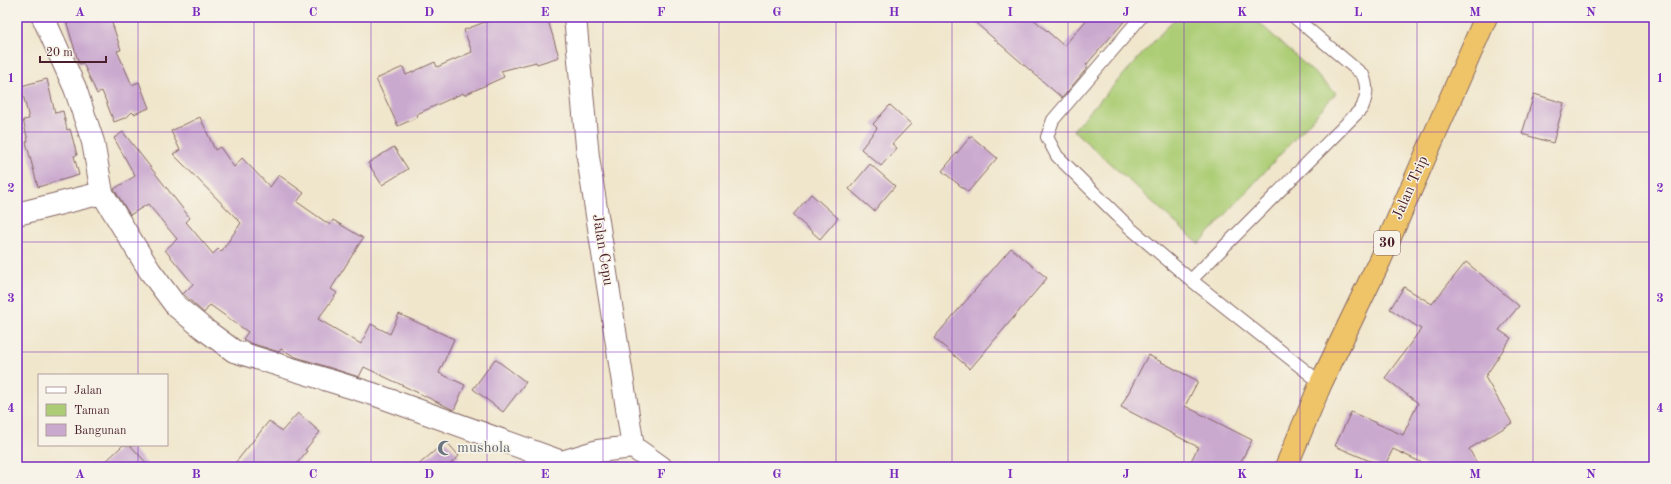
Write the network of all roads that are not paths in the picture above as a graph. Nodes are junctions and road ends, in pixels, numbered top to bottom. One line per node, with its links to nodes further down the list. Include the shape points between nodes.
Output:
1 (44, 17): 6 (street, via 75,88 91,135)
2 (575, 17): 10 (street, Jalan Cepu, via 588,157)
3 (1141, 17): 8 (lane, via 1053,120 1047,137 1057,156 1129,227)
4 (1294, 17): 8 (lane, via 1363,75 1367,90 1366,99 1362,108)
5 (1486, 17): 9 (highway, Jalan Trip / 30, via 1380,260)
6 (102, 193): 7 (street); 11 (street, via 150,271 176,306 234,350 373,394)
7 (17, 214)
8 (1190, 280): 9 (lane)
9 (1321, 383): 13 (highway, Jalan Trip / 30)
10 (633, 446): 11 (street, via 598,451); 12 (street)
11 (559, 464)
12 (661, 467)
13 (1286, 467)

